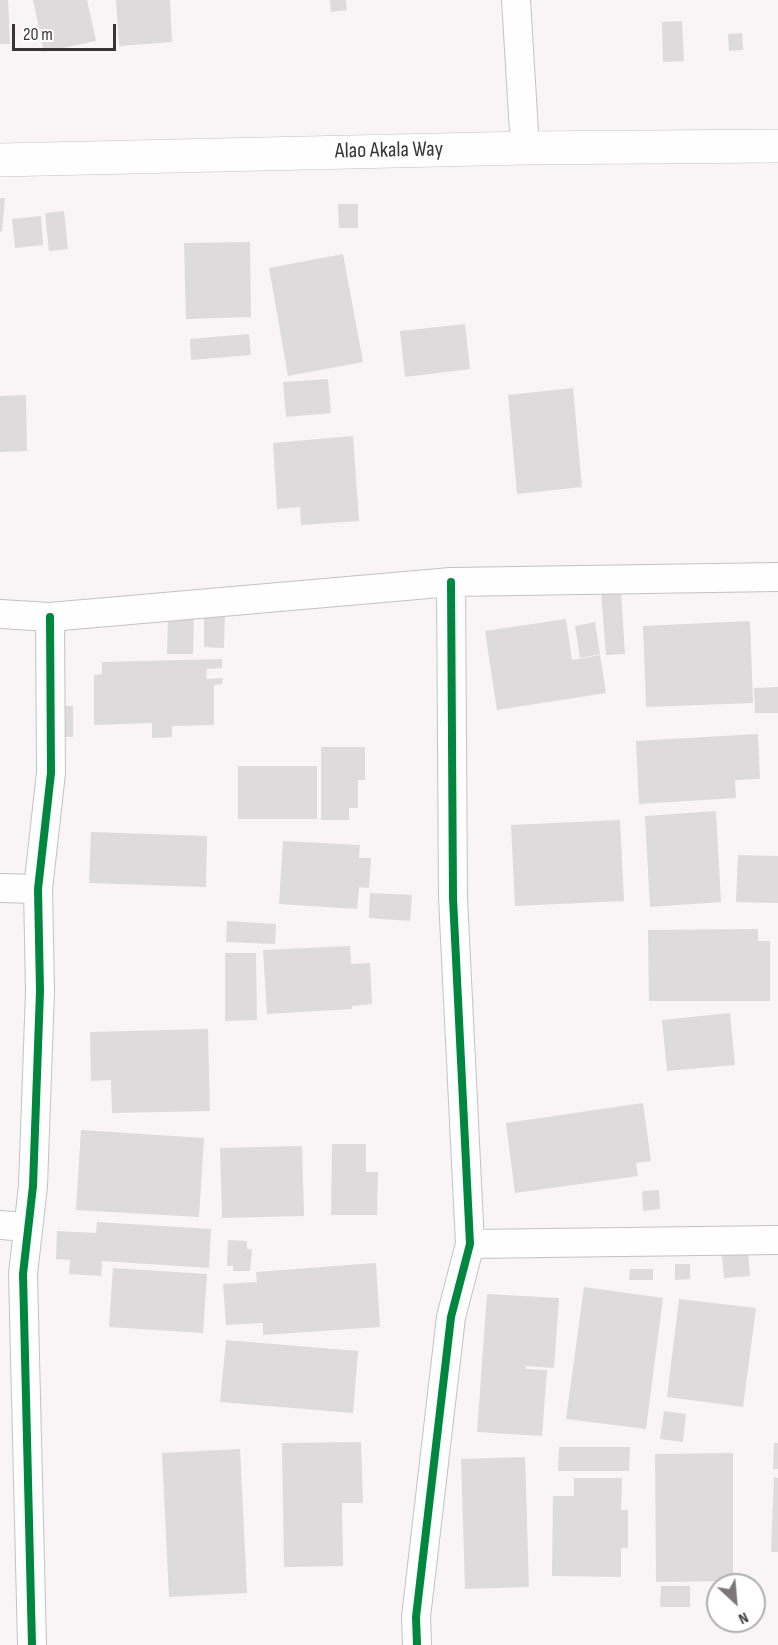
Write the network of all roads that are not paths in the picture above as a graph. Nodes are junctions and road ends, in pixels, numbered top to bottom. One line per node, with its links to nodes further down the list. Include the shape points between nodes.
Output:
1 (516, 0): 3 (street)
2 (778, 146): 3 (street, Alao Akala Way)
3 (525, 148): 4 (street, Alao Akala Way)
4 (0, 160)
5 (778, 577): 6 (street)
6 (450, 582): 8 (street); 13 (street, via 453,898)
7 (0, 614): 8 (street)
8 (50, 617): 10 (street, via 51,773)
9 (0, 888): 10 (street)
10 (38, 889): 11 (street, via 40,1014 33,1185)
11 (13, 1226): 14 (street, via 23,1274)
12 (778, 1240): 13 (street)
13 (470, 1244): 15 (street, via 451,1317 416,1617)
14 (32, 1645)
15 (417, 1645)

